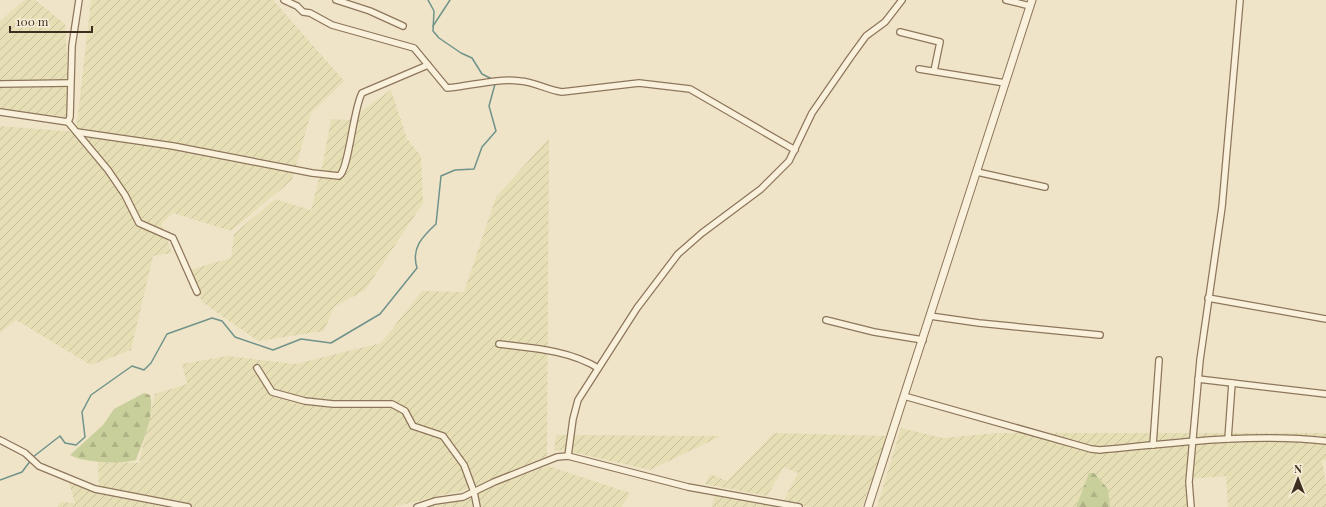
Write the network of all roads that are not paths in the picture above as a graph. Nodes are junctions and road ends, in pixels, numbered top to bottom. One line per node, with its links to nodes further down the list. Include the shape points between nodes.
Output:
1 (79, 0): 13 (street, via 72,46)
2 (284, 0): 10 (street, via 332,25 414,48)
3 (336, 0): 8 (street, via 370,11)
4 (902, 0): 19 (street, via 885,22 866,36 812,112)
5 (1006, 0): 7 (street)
6 (1240, 0): 23 (street, via 1222,207)
7 (1031, 3): 14 (street)
8 (403, 26)
9 (900, 32): 12 (street, via 940,42)
10 (428, 65): 18 (street, via 362,92 352,124 345,170 339,176 173,146); 19 (street, via 447,88 495,81 521,81 562,92 639,83 690,89)
11 (919, 69): 12 (street)
12 (934, 71): 14 (street)
13 (70, 83): 15 (street); 17 (street)
14 (1005, 83): 20 (street)
15 (0, 84)
16 (0, 112): 17 (street)
17 (68, 122): 18 (street)
18 (76, 132): 22 (street, via 108,170 125,195 139,223 173,238)
19 (795, 150): 32 (street, via 789,161 761,189 678,254 637,308)
20 (976, 172): 21 (street); 24 (street)
21 (1045, 187)
22 (197, 292)
23 (1208, 298): 25 (street); 33 (street)
24 (930, 316): 27 (street); 28 (street)
25 (1326, 319)
26 (826, 320): 28 (street, via 874,332)
27 (1100, 335)
28 (923, 340): 36 (street)
29 (499, 344): 32 (street, via 566,354)
30 (1159, 360): 41 (street)
31 (257, 368): 43 (street, via 272,392 287,397 333,404 392,404 405,411 413,426 443,436 464,465)
32 (598, 368): 42 (street, via 578,400)
33 (1198, 380): 34 (street); 40 (street)
34 (1232, 383): 35 (street); 37 (street)
35 (1326, 394)
36 (904, 396): 41 (street, via 1091,449); 48 (street)
37 (1228, 439): 39 (street, via 1298,438); 40 (street)
38 (0, 440): 44 (street, via 25,453 39,466 95,489)
39 (1326, 441)
40 (1193, 442): 41 (street); 49 (street)
41 (1152, 445)
42 (568, 456): 43 (street, via 557,457); 47 (street, via 688,487)
43 (474, 492): 45 (street, via 463,497 435,501); 46 (street)
44 (188, 507)
45 (417, 507)
46 (477, 507)
47 (799, 507)
48 (868, 507)
49 (1191, 507)

